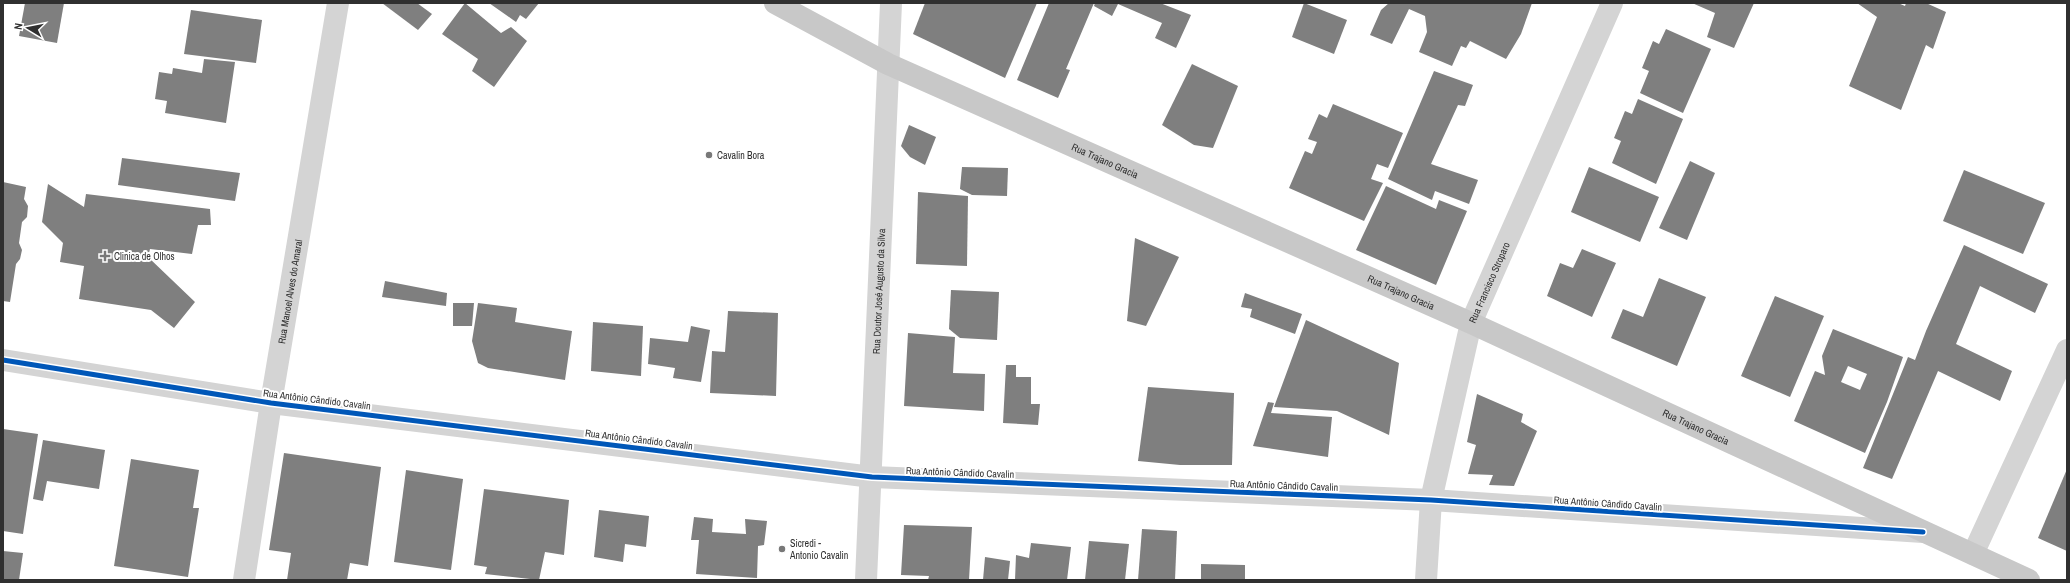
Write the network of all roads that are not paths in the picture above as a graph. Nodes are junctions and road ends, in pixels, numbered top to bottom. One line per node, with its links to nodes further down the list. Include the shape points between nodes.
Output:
1 (338, 3): 9 (street, Rua Manoel Alves do Amaral)
2 (775, 3): 5 (main road, Rua Trajano Gracia)
3 (891, 3): 5 (street, Rua Doutor José Augusto da Silva)
4 (1612, 3): 6 (street, Rua Francisco Stroparo)
5 (888, 64): 6 (main road, Rua Trajano Gracia); 10 (street, Rua Doutor José Augusto da Silva)
6 (1471, 323): 11 (street, Rua Francisco Stroparo); 12 (main road, Rua Trajano Gracia)
7 (2067, 350): 13 (street)
8 (3, 360): 9 (street, Rua Antônio Cândido Cavalin)
9 (271, 403): 10 (street, Rua Antônio Cândido Cavalin); 15 (street, Rua Manoel Alves do Amaral)
10 (872, 477): 11 (street, Rua Antônio Cândido Cavalin); 16 (street, Rua Doutor José Augusto da Silva)
11 (1431, 500): 12 (street, Rua Antônio Cândido Cavalin); 17 (street, Rua Francisco Stroparo)
12 (1923, 532): 13 (main road, Rua Trajano Gracia)
13 (1973, 554): 14 (main road, Rua Trajano Gracia)
14 (2002, 574): 18 (main road, Rua Trajano Gracia)
15 (244, 580)
16 (866, 580)
17 (1426, 580)
18 (2029, 580)

